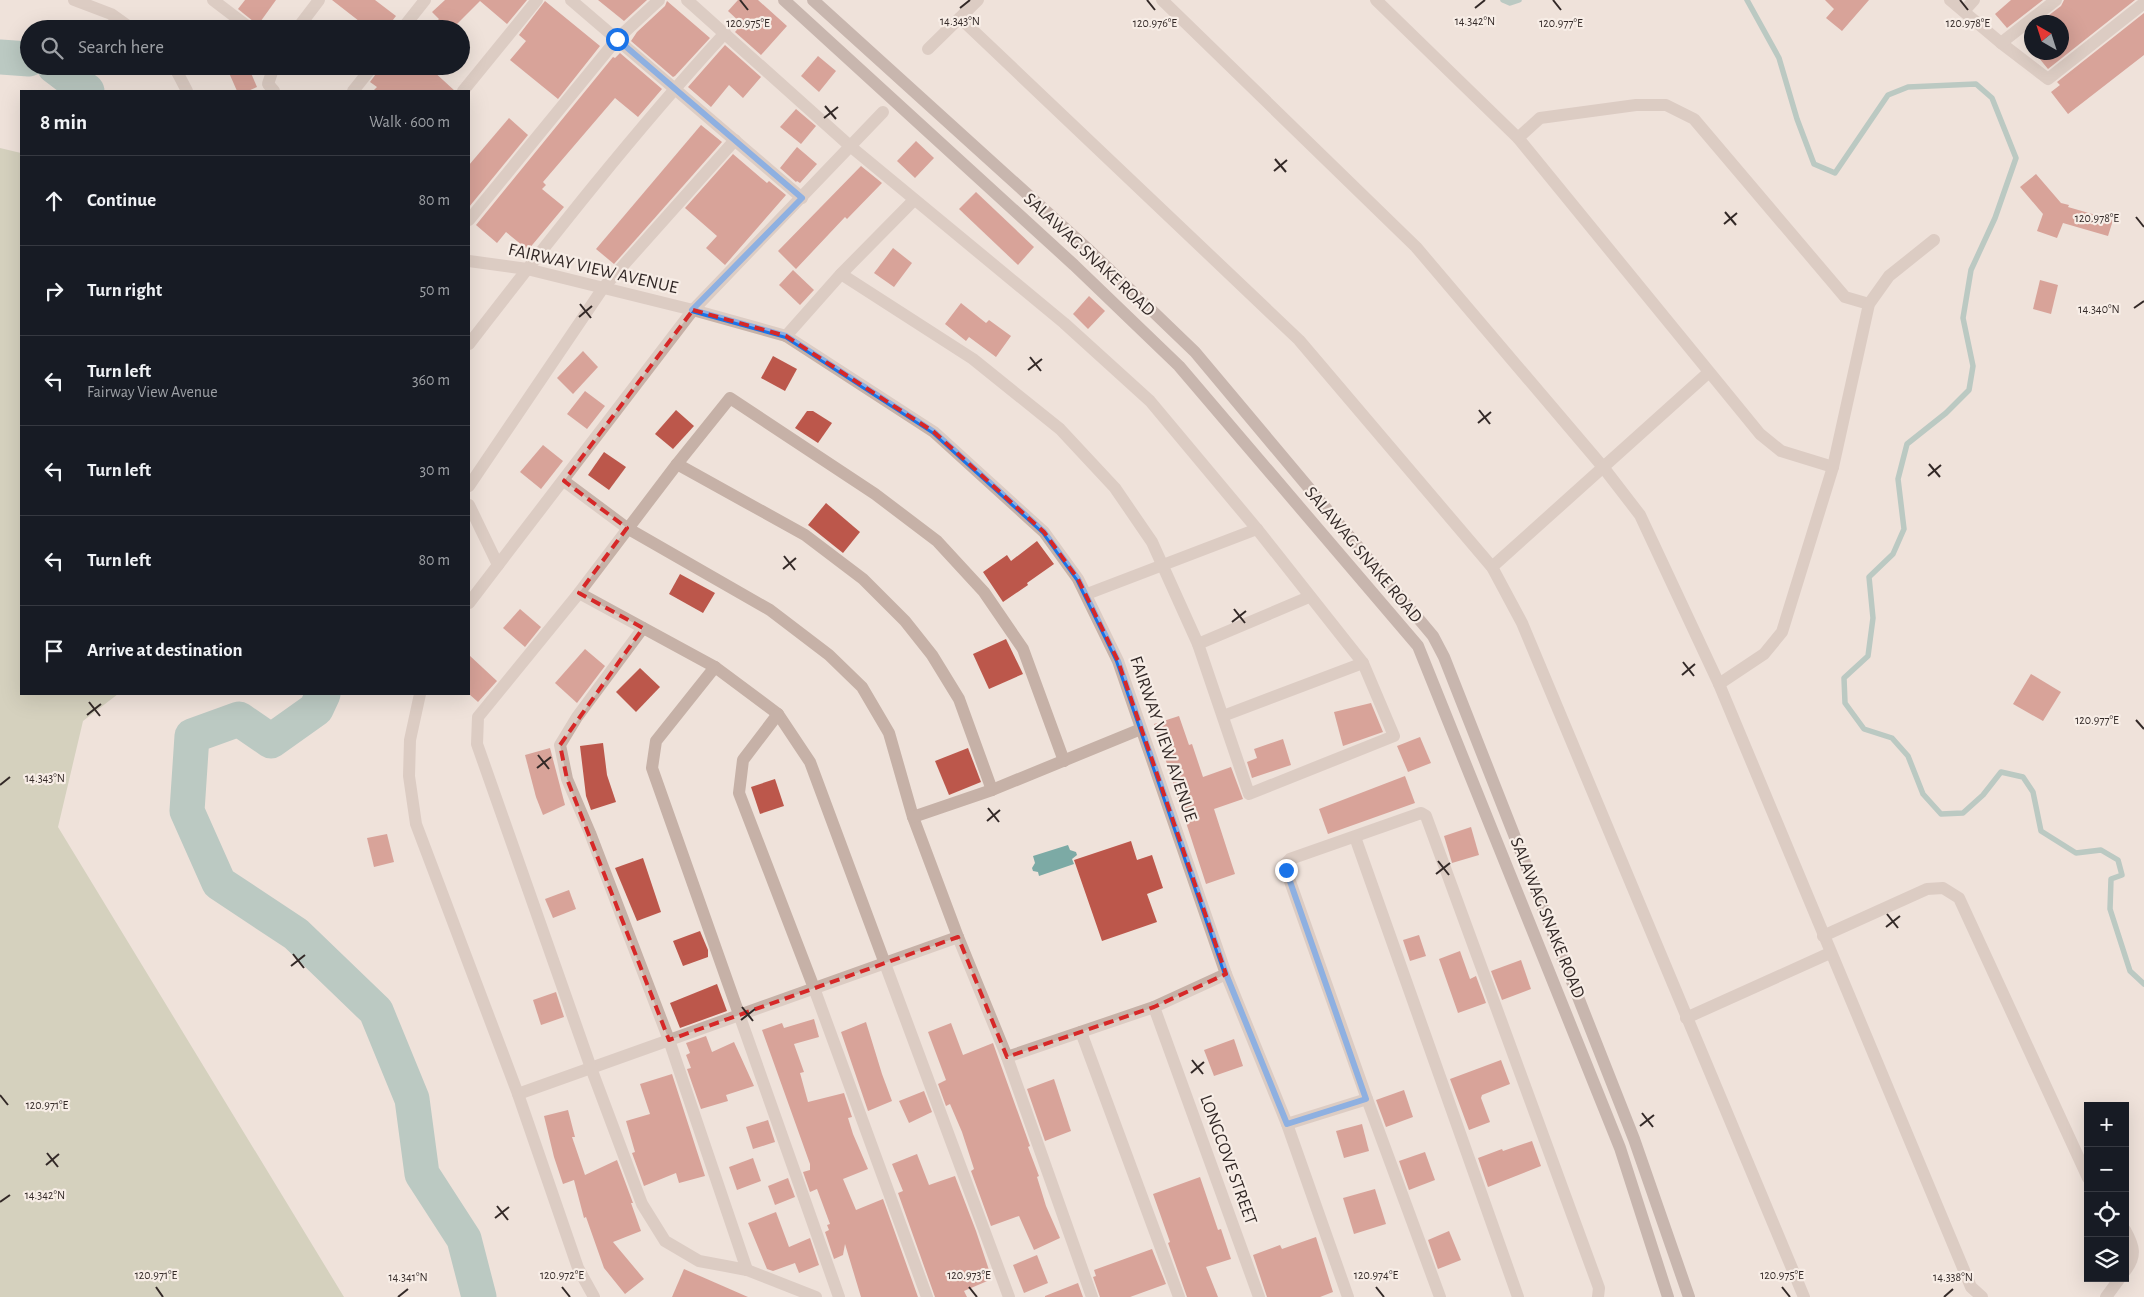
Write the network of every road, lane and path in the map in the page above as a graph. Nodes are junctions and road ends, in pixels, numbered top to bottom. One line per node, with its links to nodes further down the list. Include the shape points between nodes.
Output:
1 (74, 0): 20 (street)
2 (213, 0): 21 (street)
3 (320, 0): 22 (street)
4 (425, 0): 23 (street)
5 (537, 0): 35 (street)
6 (571, 0): 25 (street)
7 (659, 0): 25 (street)
8 (687, 0): 24 (street)
9 (784, 0): 60 (main road, SALAWAG SNAKE ROAD, via 1140,326 1179,366)
10 (813, 0): 58 (main road, SALAWAG SNAKE ROAD, via 1090,251 1195,352)
11 (978, 0): 19 (street)
12 (1162, 0): 54 (street, via 1416,247)
13 (1376, 0): 37 (street)
14 (1950, 0): 18 (street)
15 (1974, 0): 18 (street)
16 (2056, 0): 26 (street)
17 (2144, 3): 26 (street, via 2048,79)
18 (1964, 12): 26 (street)
19 (960, 18): 27 (street); 65 (street, via 1299,340)
20 (119, 20)
21 (239, 20)
22 (304, 20)
23 (409, 20)
24 (725, 33): 31 (street); 39 (street)
25 (617, 39): 31 (street); 42 (street)
26 (2001, 43)
27 (928, 49)
28 (179, 75): 32 (street)
29 (271, 75): 33 (street, via 268,84)
30 (366, 75): 34 (street)
31 (674, 88): 38 (street); 45 (street)
32 (186, 90)
33 (273, 90)
34 (354, 90)
35 (464, 90)
36 (883, 112): 39 (street)
37 (1518, 138): 48 (street, via 1540,118 1636,104 1666,105 1694,119 1845,297); 52 (street)
38 (735, 140): 40 (street); 47 (street)
39 (850, 146): 40 (street); 41 (street)
40 (802, 198): 49 (street)
41 (914, 200): 46 (street); 62 (street, via 1064,323 1150,401)
42 (470, 219)
43 (1934, 240): 48 (street, via 1889,276)
44 (470, 261): 45 (street, FAIRWAY VIEW AVENUE)
45 (527, 268): 47 (street, FAIRWAY VIEW AVENUE); 51 (street)
46 (841, 274): 50 (street); 64 (street, via 973,359 1060,429 1114,488 1152,542)
47 (603, 288): 49 (street, FAIRWAY VIEW AVENUE); 57 (street)
48 (1869, 304): 55 (street)
49 (692, 310): 50 (street, FAIRWAY VIEW AVENUE); 56 (street)
50 (786, 336): 67 (street, FAIRWAY VIEW AVENUE, via 934,432 1044,532)
51 (470, 343)
52 (1708, 373): 54 (street); 55 (street, via 1760,434 1781,451)
53 (677, 464): 61 (street); 79 (street, via 730,398 875,494 937,541 984,592 1023,649); 80 (street, via 805,535 863,579 905,620 932,654 959,699)
54 (1603, 467): 65 (street); 74 (street, via 1640,515)
55 (1833, 467): 74 (street, via 1782,632 1764,654)
56 (564, 481): 61 (street); 63 (street)
57 (470, 485)
58 (1314, 495): 60 (main road); 117 (main road, SALAWAG SNAKE ROAD, via 1433,636 1444,657 1634,1140)
59 (470, 507): 63 (street)
60 (1300, 507): 116 (main road, SALAWAG SNAKE ROAD, via 1418,646 1620,1148)
61 (627, 528): 66 (street); 81 (street, via 770,610 829,655 862,687 889,733)
62 (1257, 529): 64 (street); 68 (street)
63 (498, 565): 69 (street)
64 (1162, 565): 67 (street); 71 (street)
65 (1492, 566): 91 (street, via 1522,623)
66 (579, 593): 70 (street); 95 (street, via 478,718 477,744)
67 (1087, 594): 78 (street, FAIRWAY VIEW AVENUE, via 1118,661)
68 (1309, 597): 71 (street); 72 (street)
69 (470, 602)
70 (643, 628): 73 (street); 93 (street, via 577,716 560,745 567,779)
71 (1198, 644): 77 (street)
72 (1363, 663): 77 (street); 77 (street, via 1394,736 1249,794)
73 (716, 667): 76 (street); 90 (street, via 656,741 652,768)
74 (1719, 684): 83 (street)
75 (420, 695): 96 (street, via 410,740 408,776 416,824)
76 (778, 714): 86 (street, via 810,762); 88 (street, via 743,760 739,793)
77 (1223, 716)
78 (1141, 729): 79 (street); 87 (street, FAIRWAY VIEW AVENUE)
79 (1064, 761): 80 (street)
80 (992, 790): 81 (street)
81 (913, 818): 84 (street)
82 (1355, 837): 97 (street, via 1290,859 1285,864); 114 (street); 115 (street, via 1421,813 1426,816 1599,1288)
83 (1823, 936): 85 (street); 99 (street, via 1927,890 1942,888 1959,898)
84 (958, 937): 86 (street); 94 (street)
85 (1830, 953): 91 (street); 119 (street, via 1971,1287)
86 (885, 963): 88 (street); 108 (street)
87 (1226, 974): 89 (street); 98 (street, FAIRWAY VIEW AVENUE)
88 (814, 988): 90 (street); 107 (street)
89 (1154, 1007): 92 (street); 111 (street, LONGCOVE STREET)
90 (738, 1015): 93 (street); 106 (street)
91 (1686, 1018): 118 (street)
92 (1081, 1032): 94 (street); 110 (street)
93 (669, 1040): 95 (street); 102 (street)
94 (1007, 1057): 109 (street)
95 (590, 1068): 96 (street); 102 (street, via 642,1204 665,1242 700,1261)
96 (518, 1094): 104 (street, via 578,1268)
97 (1366, 1099): 98 (street); 113 (street)
98 (1287, 1124): 112 (street, FAIRWAY VIEW AVENUE)
99 (2084, 1169)
100 (2129, 1237): 101 (street, via 2133,1244)
101 (2129, 1266)
102 (747, 1270): 105 (street)
103 (2117, 1282): 120 (street)
104 (594, 1297)
105 (816, 1297)
106 (839, 1297)
107 (927, 1297)
108 (1009, 1297)
109 (1092, 1297)
110 (1179, 1297)
111 (1258, 1297)
112 (1348, 1297)
113 (1440, 1297)
114 (1518, 1297)
115 (1598, 1297)
116 (1668, 1297)
117 (1689, 1297)
118 (1804, 1297)
119 (1982, 1297)
120 (2106, 1297)

